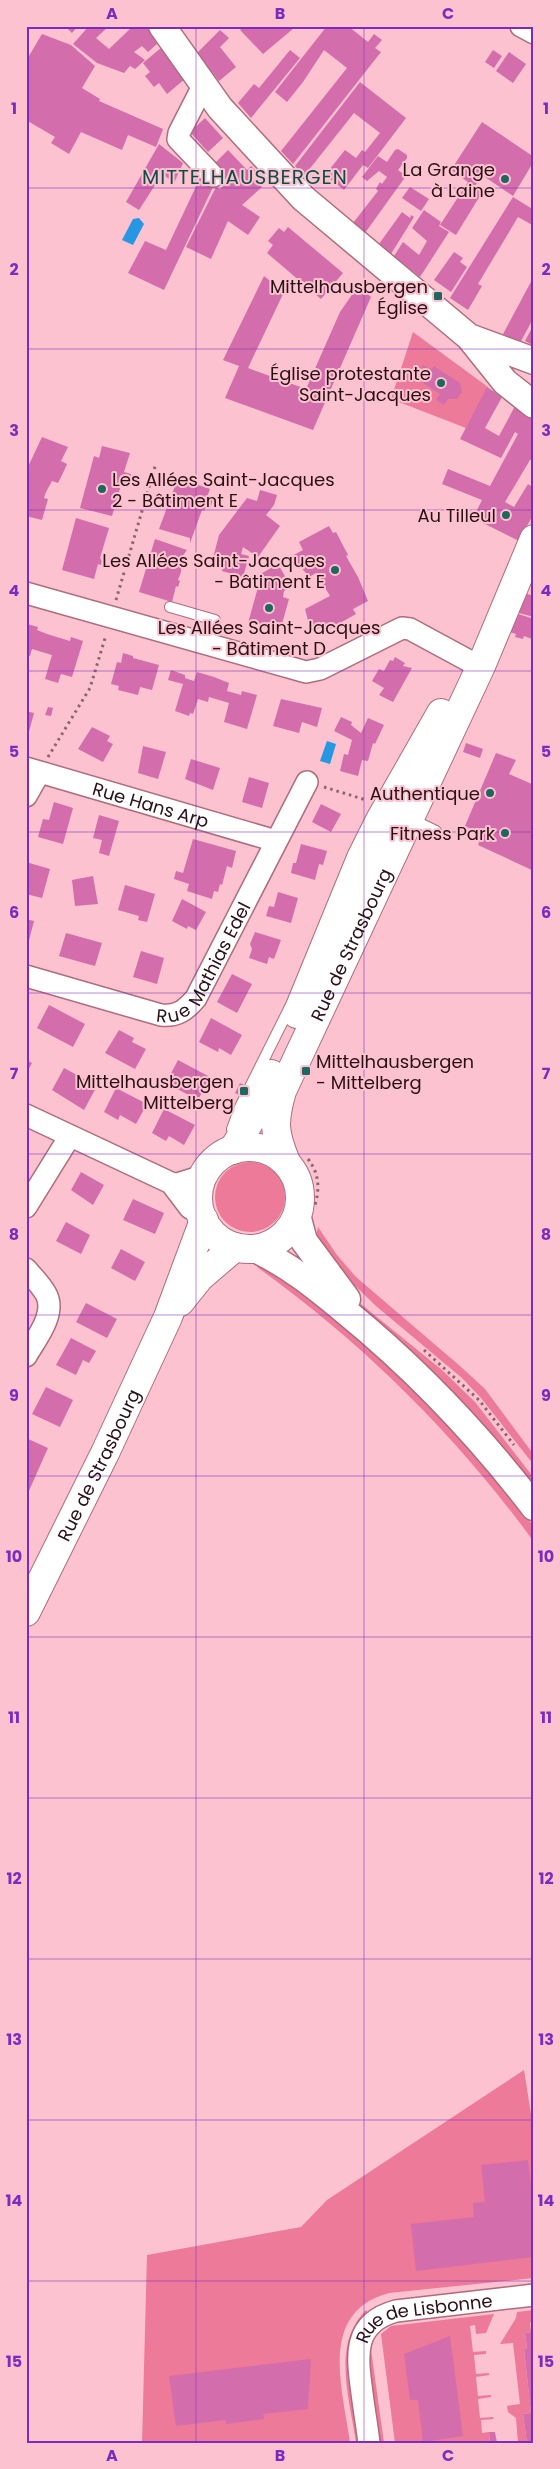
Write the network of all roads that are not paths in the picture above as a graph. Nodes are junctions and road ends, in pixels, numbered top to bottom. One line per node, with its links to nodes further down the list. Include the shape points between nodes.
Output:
1 (162, 26): 4 (street)
2 (522, 26): 3 (street)
3 (534, 33)
4 (204, 84): 5 (street, via 178,140); 6 (street, via 220,108 303,198)
5 (213, 176)
6 (469, 337): 7 (street); 8 (street, via 505,382)
7 (534, 361)
8 (534, 404)
9 (534, 539): 10 (main road, Rue de Strasbourg)
10 (522, 565): 14 (main road, Rue de Strasbourg); 15 (main road, Rue de Strasbourg)
11 (26, 593): 13 (street)
12 (170, 607): 13 (lane, via 215,620)
13 (208, 644): 14 (street, via 312,672 402,628 410,629)
14 (471, 662): 16 (main road, Rue de Strasbourg)
15 (444, 747): 16 (main road, via 439,746); 21 (main road, Rue de Strasbourg)
16 (415, 760): 19 (main road, Rue de Strasbourg)
17 (33, 770): 20 (street); 23 (street, Rue Hans Arp)
18 (307, 782): 23 (street, Rue Mathias Edel)
19 (395, 794): 21 (main road); 27 (main road, Rue de Strasbourg, via 360,858 255,1112)
20 (26, 796)
21 (410, 819): 22 (lane); 28 (main road, Rue de Strasbourg, via 282,1091 274,1117 278,1144)
22 (436, 831)
23 (276, 841): 24 (street, Rue Mathias Edel, via 196,998 182,1012 161,1015)
24 (26, 976)
25 (26, 1115): 26 (street)
26 (70, 1136): 30 (street); 31 (street)
27 (227, 1153): 28 (main road, via 247,1147 261,1148); 29 (main road)
28 (295, 1158): 32 (main road, via 294,1174 300,1202)
29 (203, 1176): 30 (street); 33 (main road, via 199,1192)
30 (174, 1185): 33 (street, via 190,1208)
31 (26, 1207)
32 (306, 1212): 34 (main road, via 281,1238 269,1245); 37 (street, via 304,1241)
33 (202, 1214): 34 (main road, via 211,1232 222,1241); 36 (main road, Rue de Strasbourg)
34 (245, 1248): 36 (main road, Rue de Strasbourg, via 200,1277); 37 (street, via 294,1270)
35 (26, 1269): 38 (street, via 47,1295 50,1306)
36 (168, 1317): 40 (main road, Rue de Strasbourg)
37 (386, 1345): 39 (street, via 462,1421)
38 (26, 1356)
39 (534, 1507)
40 (26, 1612)
41 (534, 2295): 42 (street, Rue de Lisbonne, via 396,2310 373,2321 364,2332 358,2354)
42 (369, 2443)

